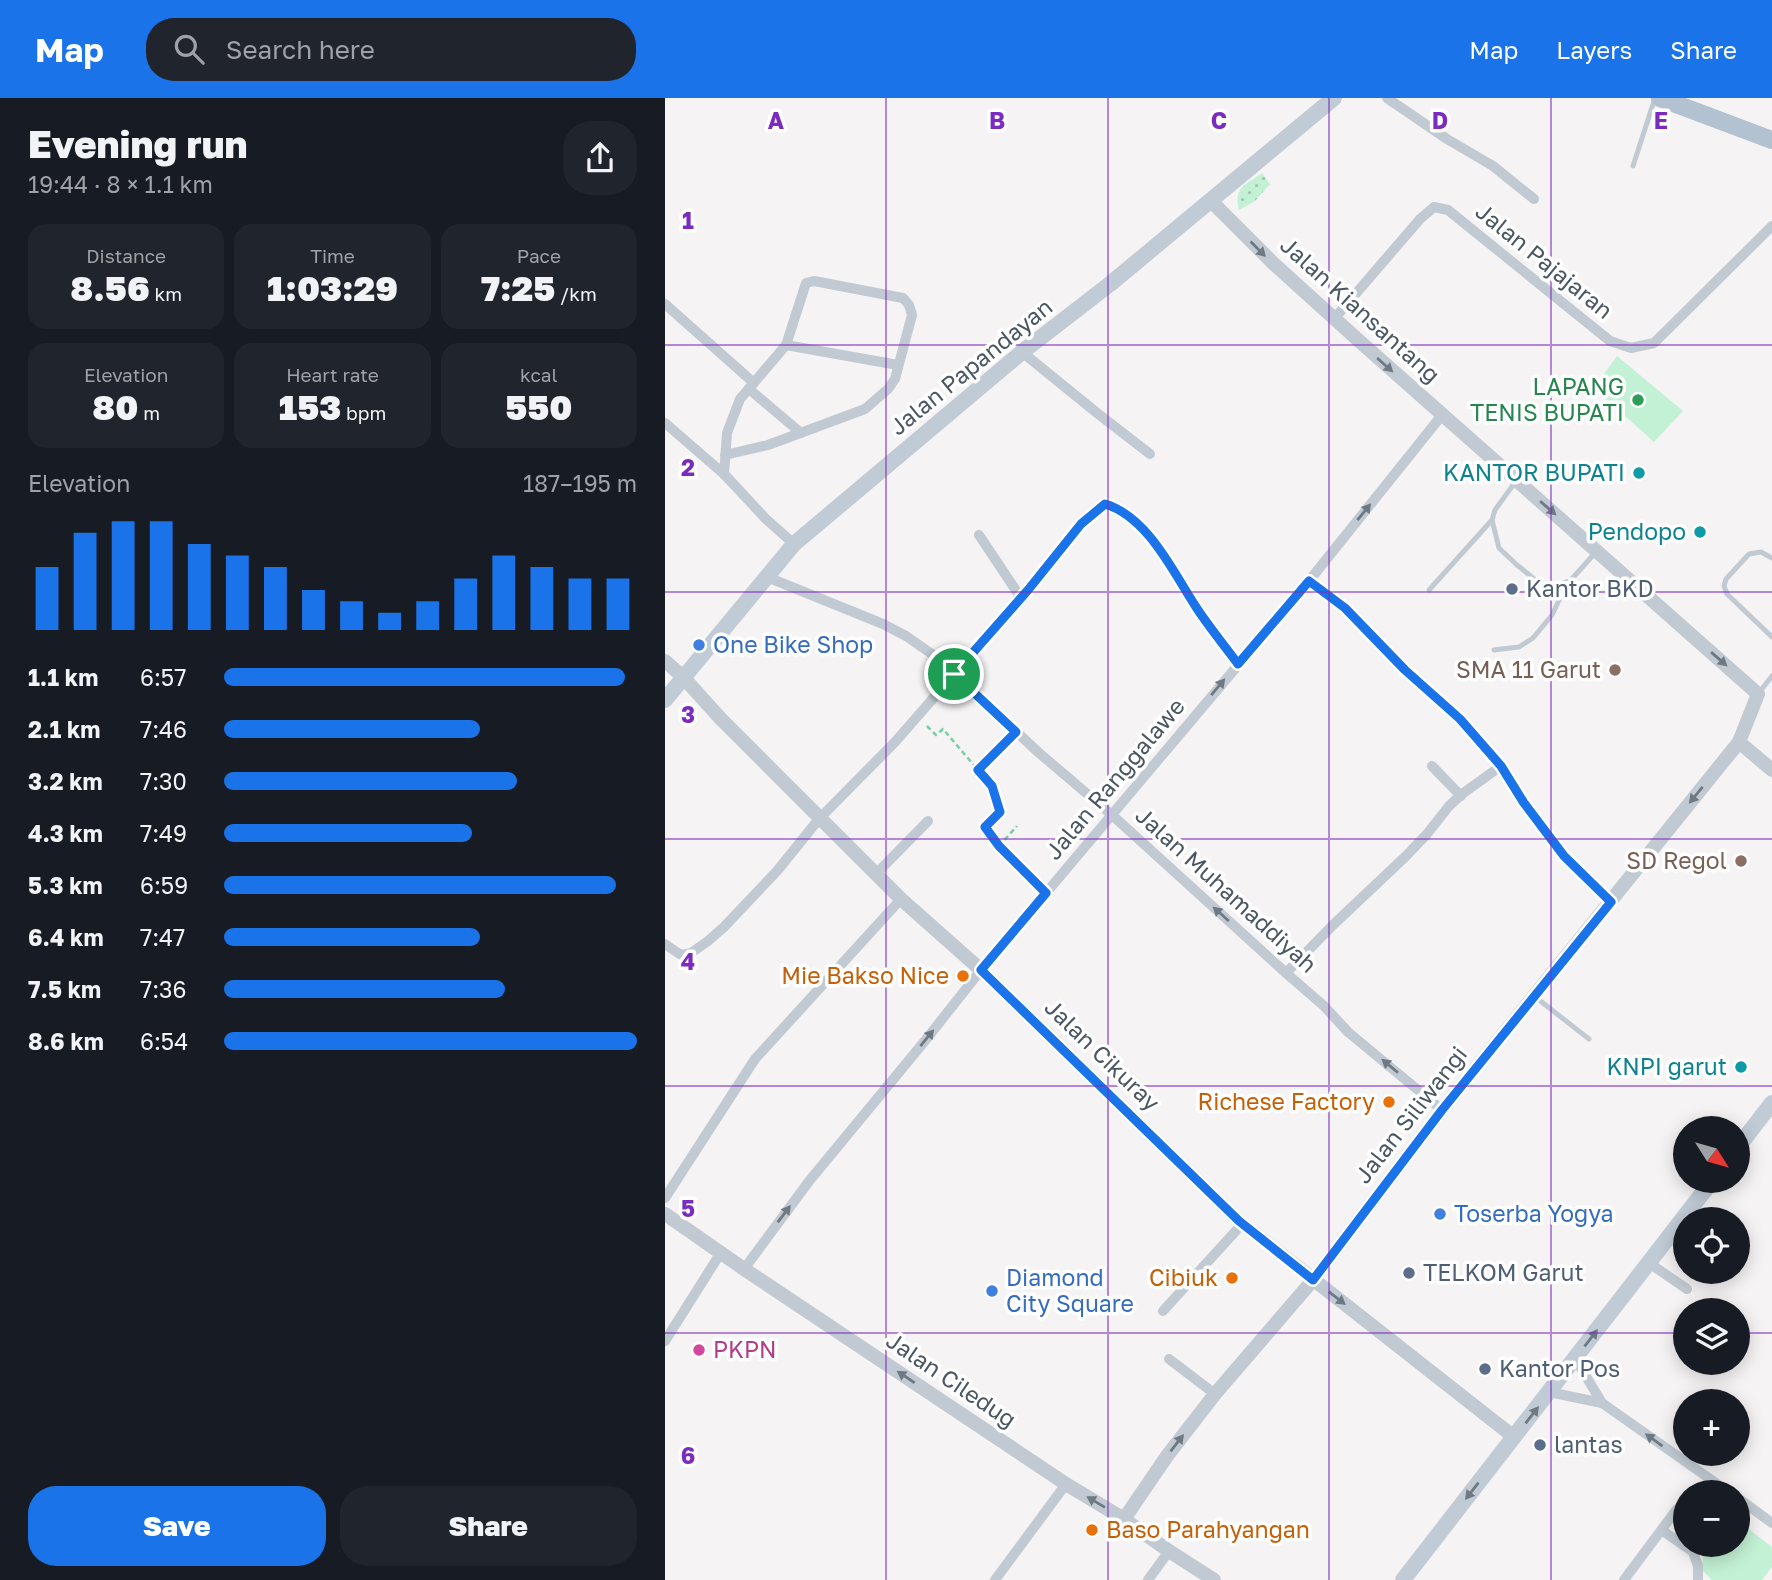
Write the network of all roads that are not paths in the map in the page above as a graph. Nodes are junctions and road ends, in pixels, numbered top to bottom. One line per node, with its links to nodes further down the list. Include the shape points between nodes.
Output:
1 (1334, 98): 7 (main road, Jalan Papandayan)
2 (1387, 98): 6 (street, via 1493,166)
3 (1657, 98): 4 (main road); 5 (lane)
4 (1772, 140)
5 (1633, 166)
6 (1534, 199)
7 (1210, 200): 10 (street, Jalan Kiansantang, one-way to 10); 12 (main road, Jalan Papandayan)
8 (1772, 226): 10 (street, Jalan Pajajaran, via 1654,342 1630,348 1610,341 1448,210 1434,207)
9 (665, 304): 14 (street)
10 (1334, 319): 15 (street, Jalan Kiansantang, one-way to 15)
11 (786, 345): 13 (street); 13 (street, via 806,283 814,281 903,298 912,315); 14 (street)
12 (1022, 352): 18 (street); 24 (main road, Jalan Papandayan)
13 (898, 365): 17 (street, via 888,389 865,409)
14 (751, 386): 17 (street); 19 (street, via 740,399 727,433)
15 (1442, 415): 21 (street, Jalan Kiansantang); 28 (street, Jalan Ranggalawe, one-way to 15)
16 (665, 423): 20 (street)
17 (801, 433): 19 (street)
18 (1150, 454)
19 (725, 455): 20 (street)
20 (724, 474): 24 (street)
21 (1517, 481): 22 (lane); 25 (street, Jalan Kiansantang, one-way to 25)
22 (1492, 520): 29 (lane, via 1499,548 1544,585); 30 (lane)
23 (979, 535): 31 (street)
24 (794, 544): 27 (main road, Jalan Papandayan)
25 (1597, 551): 29 (lane, via 1570,581); 39 (street, Jalan Kiansantang, one-way to 39)
26 (1772, 558): 32 (lane, via 1761,552 1749,554 1724,586)
27 (767, 576): 36 (street, Jalan Muhamaddiyah, via 906,636); 38 (main road, Jalan Papandayan)
28 (1309, 581): 35 (street, Jalan Ranggalawe); 43 (street, via 1345,608 1460,719)
29 (1559, 584): 33 (lane, via 1561,596 1552,615 1532,638 1519,647)
30 (1429, 590)
31 (1021, 598): 35 (street, via 1081,524 1105,504 1134,519 1156,544); 36 (street)
32 (1772, 636)
33 (1494, 650)
34 (665, 661): 38 (street, Jalan Cikuray)
35 (1238, 664): 46 (street, Jalan Ranggalawe, one-way to 35)
36 (954, 674): 46 (street, Jalan Muhamaddiyah); 47 (street)
37 (1772, 676): 39 (lane)
38 (683, 677): 40 (main road, Jalan Papandayan); 47 (street, Jalan Cikuray)
39 (1758, 694): 41 (street)
40 (665, 700)
41 (1739, 742): 44 (street); 51 (street, Jalan Siliwangi, one-way to 51)
42 (1432, 766): 45 (street)
43 (1501, 766): 45 (street); 51 (street, via 1564,856)
44 (1772, 770)
45 (1461, 796): 54 (street)
46 (1112, 815): 53 (street, Jalan Ranggalawe); 54 (street, Jalan Muhamaddiyah, one-way to 46)
47 (820, 819): 49 (street, Jalan Cikuray); 52 (street, via 708,941 682,955)
48 (928, 821): 49 (street)
49 (876, 874): 50 (street, Jalan Cikuray)
50 (901, 900): 53 (street, Jalan Cikuray); 61 (street, via 755,1059)
51 (1611, 902): 55 (street, Jalan Siliwangi)
52 (665, 944)
53 (981, 970): 63 (street, Jalan Cikuray); 66 (street, Jalan Ranggalawe, one-way to 53, via 810,1180)
54 (1286, 973): 58 (street, Jalan Muhamaddiyah, one-way to 54)
55 (1534, 996): 56 (lane); 58 (street, Jalan Siliwangi)
56 (1590, 1039)
57 (1772, 1103): 59 (main road)
58 (1442, 1110): 67 (street, Jalan Siliwangi)
59 (1750, 1131)
60 (1701, 1194): 65 (main road)
61 (665, 1198)
62 (665, 1214): 64 (street, Jalan Ciledug)
63 (1243, 1223): 67 (street, Jalan Cikuray); 69 (street)
64 (720, 1254): 66 (street, Jalan Ciledug); 70 (street)
65 (1649, 1263): 68 (street); 71 (main road, one-way to 65)
66 (744, 1269): 78 (street, Jalan Ciledug, one-way to 66)
67 (1313, 1280): 74 (street, Jalan Siliwangi); 76 (street, Jalan Cikuray, one-way to 76)
68 (1687, 1289)
69 (1163, 1311)
70 (665, 1341)
71 (1575, 1358): 73 (main road); 75 (street)
72 (1169, 1359): 74 (street)
73 (1549, 1392): 75 (street); 76 (main road, one-way to 73)
74 (1215, 1394): 81 (street, Jalan Siliwangi, one-way to 74)
75 (1602, 1403): 77 (street, one-way to 75)
76 (1514, 1437): 90 (main road, one-way to 90)
77 (1712, 1480)
78 (1066, 1484): 81 (street, Jalan Ciledug, one-way to 78); 87 (street)
79 (1750, 1507): 82 (street)
80 (1673, 1515): 83 (street)
81 (1124, 1519): 85 (street, Jalan Ciledug)
82 (1772, 1523)
83 (1663, 1531): 84 (street); 91 (street)
84 (1673, 1537)
85 (1169, 1551): 88 (street); 89 (street, Jalan Ciledug)
86 (1696, 1557): 92 (street)
87 (995, 1580)
88 (1148, 1580)
89 (1215, 1580)
90 (1403, 1580)
91 (1624, 1580)
92 (1699, 1580)

